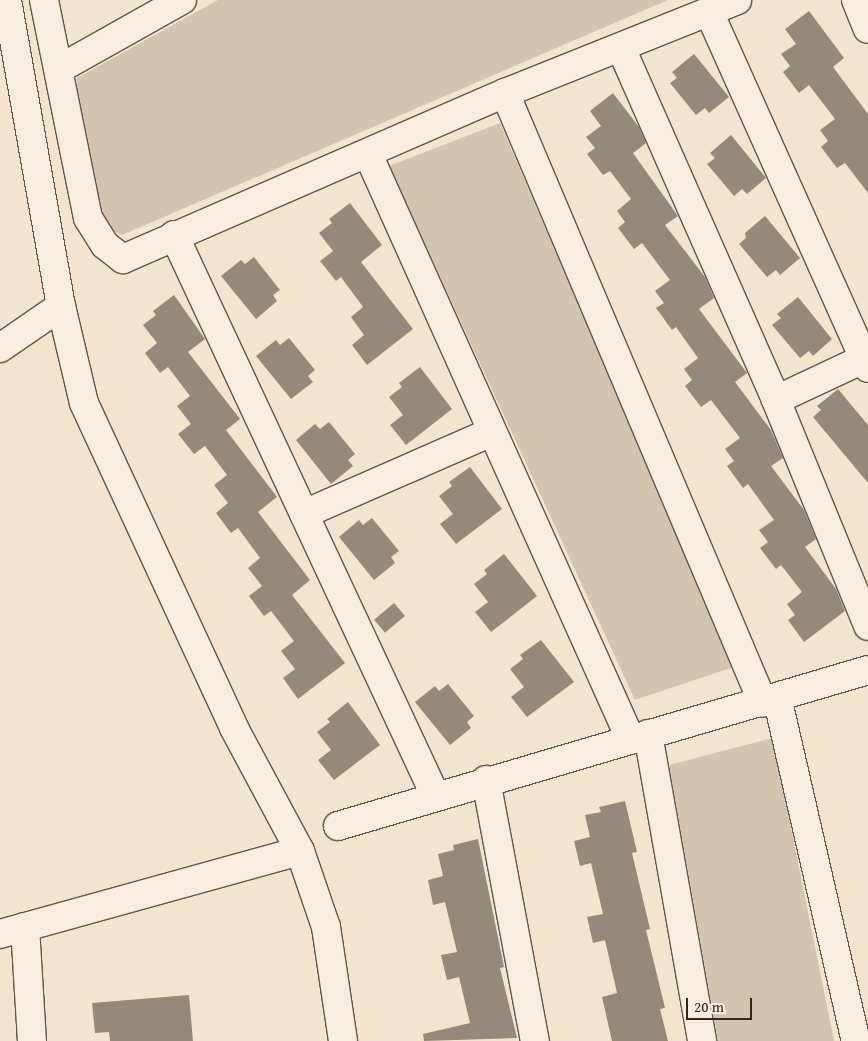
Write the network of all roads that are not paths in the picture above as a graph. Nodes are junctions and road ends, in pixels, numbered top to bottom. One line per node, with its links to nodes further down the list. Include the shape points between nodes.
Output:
1 (7, 0): 13 (street)
2 (44, 0): 9 (street)
3 (182, 0): 9 (street)
4 (737, 0): 6 (street)
5 (856, 0): 7 (street)
6 (709, 12): 8 (street); 15 (street)
7 (868, 29)
8 (621, 48): 10 (street); 16 (street)
9 (59, 69): 12 (street, via 88,218 105,245 123,259)
10 (505, 93): 11 (street); 21 (street)
11 (368, 154): 12 (street); 17 (street)
12 (174, 235): 18 (street)
13 (60, 306): 14 (street); 26 (street, via 84,403 234,728)
14 (0, 348)
15 (867, 361): 16 (street)
16 (776, 400): 19 (street)
17 (492, 432): 18 (street); 22 (street)
18 (304, 514): 24 (street)
19 (868, 626)
20 (868, 670): 21 (street)
21 (770, 700): 22 (street); 32 (street)
22 (639, 736): 23 (street); 31 (street)
23 (486, 780): 24 (street); 30 (street)
24 (435, 796): 25 (street)
25 (338, 826)
26 (300, 851): 27 (street); 29 (street, via 326,927)
27 (12, 930): 28 (street)
28 (32, 1041)
29 (343, 1041)
30 (535, 1041)
31 (702, 1041)
32 (856, 1041)

